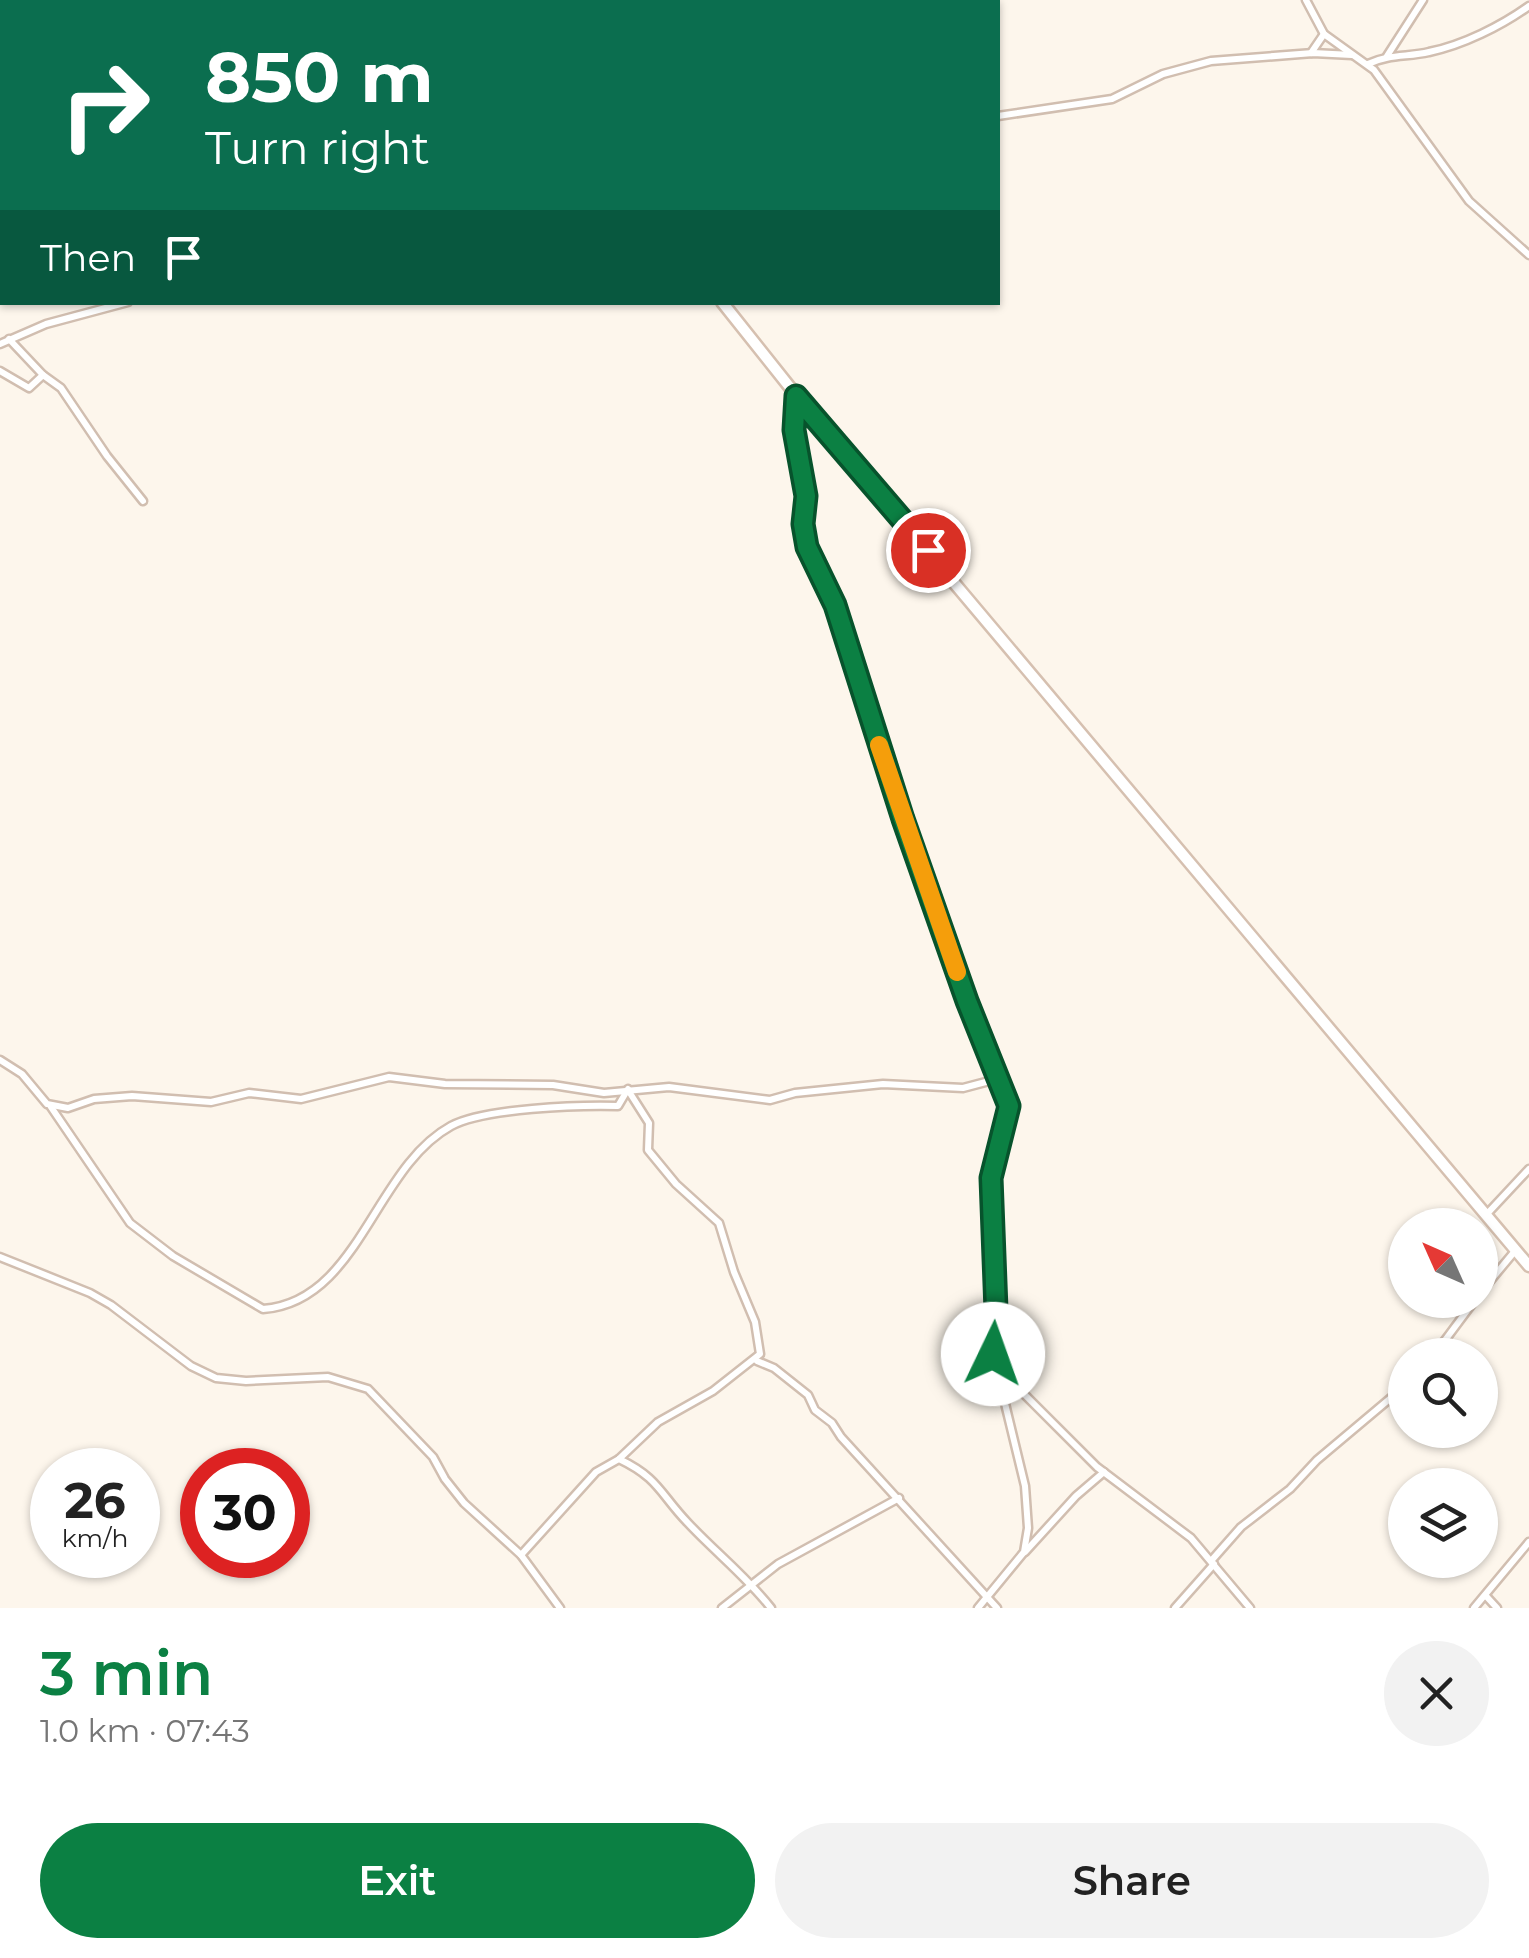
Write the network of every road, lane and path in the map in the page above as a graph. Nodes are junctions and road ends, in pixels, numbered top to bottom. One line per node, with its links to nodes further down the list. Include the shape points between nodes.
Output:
1 (1306, 0): 4 (street)
2 (1424, 0): 7 (street)
3 (1529, 6): 7 (street, via 1453,46)
4 (1324, 34): 5 (street); 6 (street)
5 (1311, 53): 6 (street); 9 (street, via 1211,60 1112,98)
6 (1352, 55): 8 (street)
7 (1387, 56): 8 (street)
8 (1368, 64): 10 (street, via 1458,188)
9 (1000, 116)
10 (1529, 255)
11 (115, 305): 13 (street)
12 (724, 305): 17 (main road)
13 (9, 340): 14 (street); 16 (street)
14 (0, 344)
15 (0, 371): 16 (street, via 29,388)
16 (43, 375): 18 (street, via 61,388)
17 (796, 396): 20 (street, via 807,547 835,605); 24 (main road)
18 (143, 501)
19 (0, 1060): 22 (street)
20 (996, 1080): 21 (street, via 963,1088 883,1084 770,1100 669,1087); 32 (street, via 1009,1106 991,1183)
21 (628, 1090): 22 (street, via 389,1076 301,1099 249,1093 210,1102 132,1096); 22 (street, via 618,1106 539,1108 446,1129 402,1171 339,1267 291,1304 263,1309 130,1223); 31 (street, via 649,1123 648,1150 723,1232 755,1322)
22 (50, 1106)
23 (1529, 1169): 25 (street)
24 (1480, 1208)
25 (1493, 1208)
26 (1498, 1229): 27 (main road)
27 (1516, 1250): 29 (main road); 30 (street)
28 (0, 1256): 39 (street, via 90,1292 216,1378 328,1376 368,1389 432,1457 464,1503)
29 (1529, 1266)
30 (1498, 1272)
31 (755, 1360): 34 (street, via 658,1422); 36 (street, via 808,1395)
32 (996, 1366): 35 (street); 38 (street, via 1028,1503)
33 (1388, 1400): 40 (street, via 1241,1527)
34 (619, 1459): 39 (street, via 587,1481); 41 (street, via 652,1478)
35 (1104, 1472): 38 (street); 40 (street, via 1192,1538)
36 (899, 1498): 41 (street); 43 (street)
37 (1529, 1542): 42 (street)
38 (1024, 1552): 43 (street)
39 (521, 1555): 44 (street)
40 (1212, 1562): 49 (street); 50 (street)
41 (752, 1584): 45 (street); 46 (street)
42 (1486, 1596): 51 (street); 52 (street)
43 (987, 1598): 47 (street); 48 (street)
44 (560, 1608)
45 (722, 1608)
46 (770, 1608)
47 (978, 1608)
48 (997, 1608)
49 (1175, 1608)
50 (1249, 1608)
51 (1474, 1608)
52 (1497, 1608)

